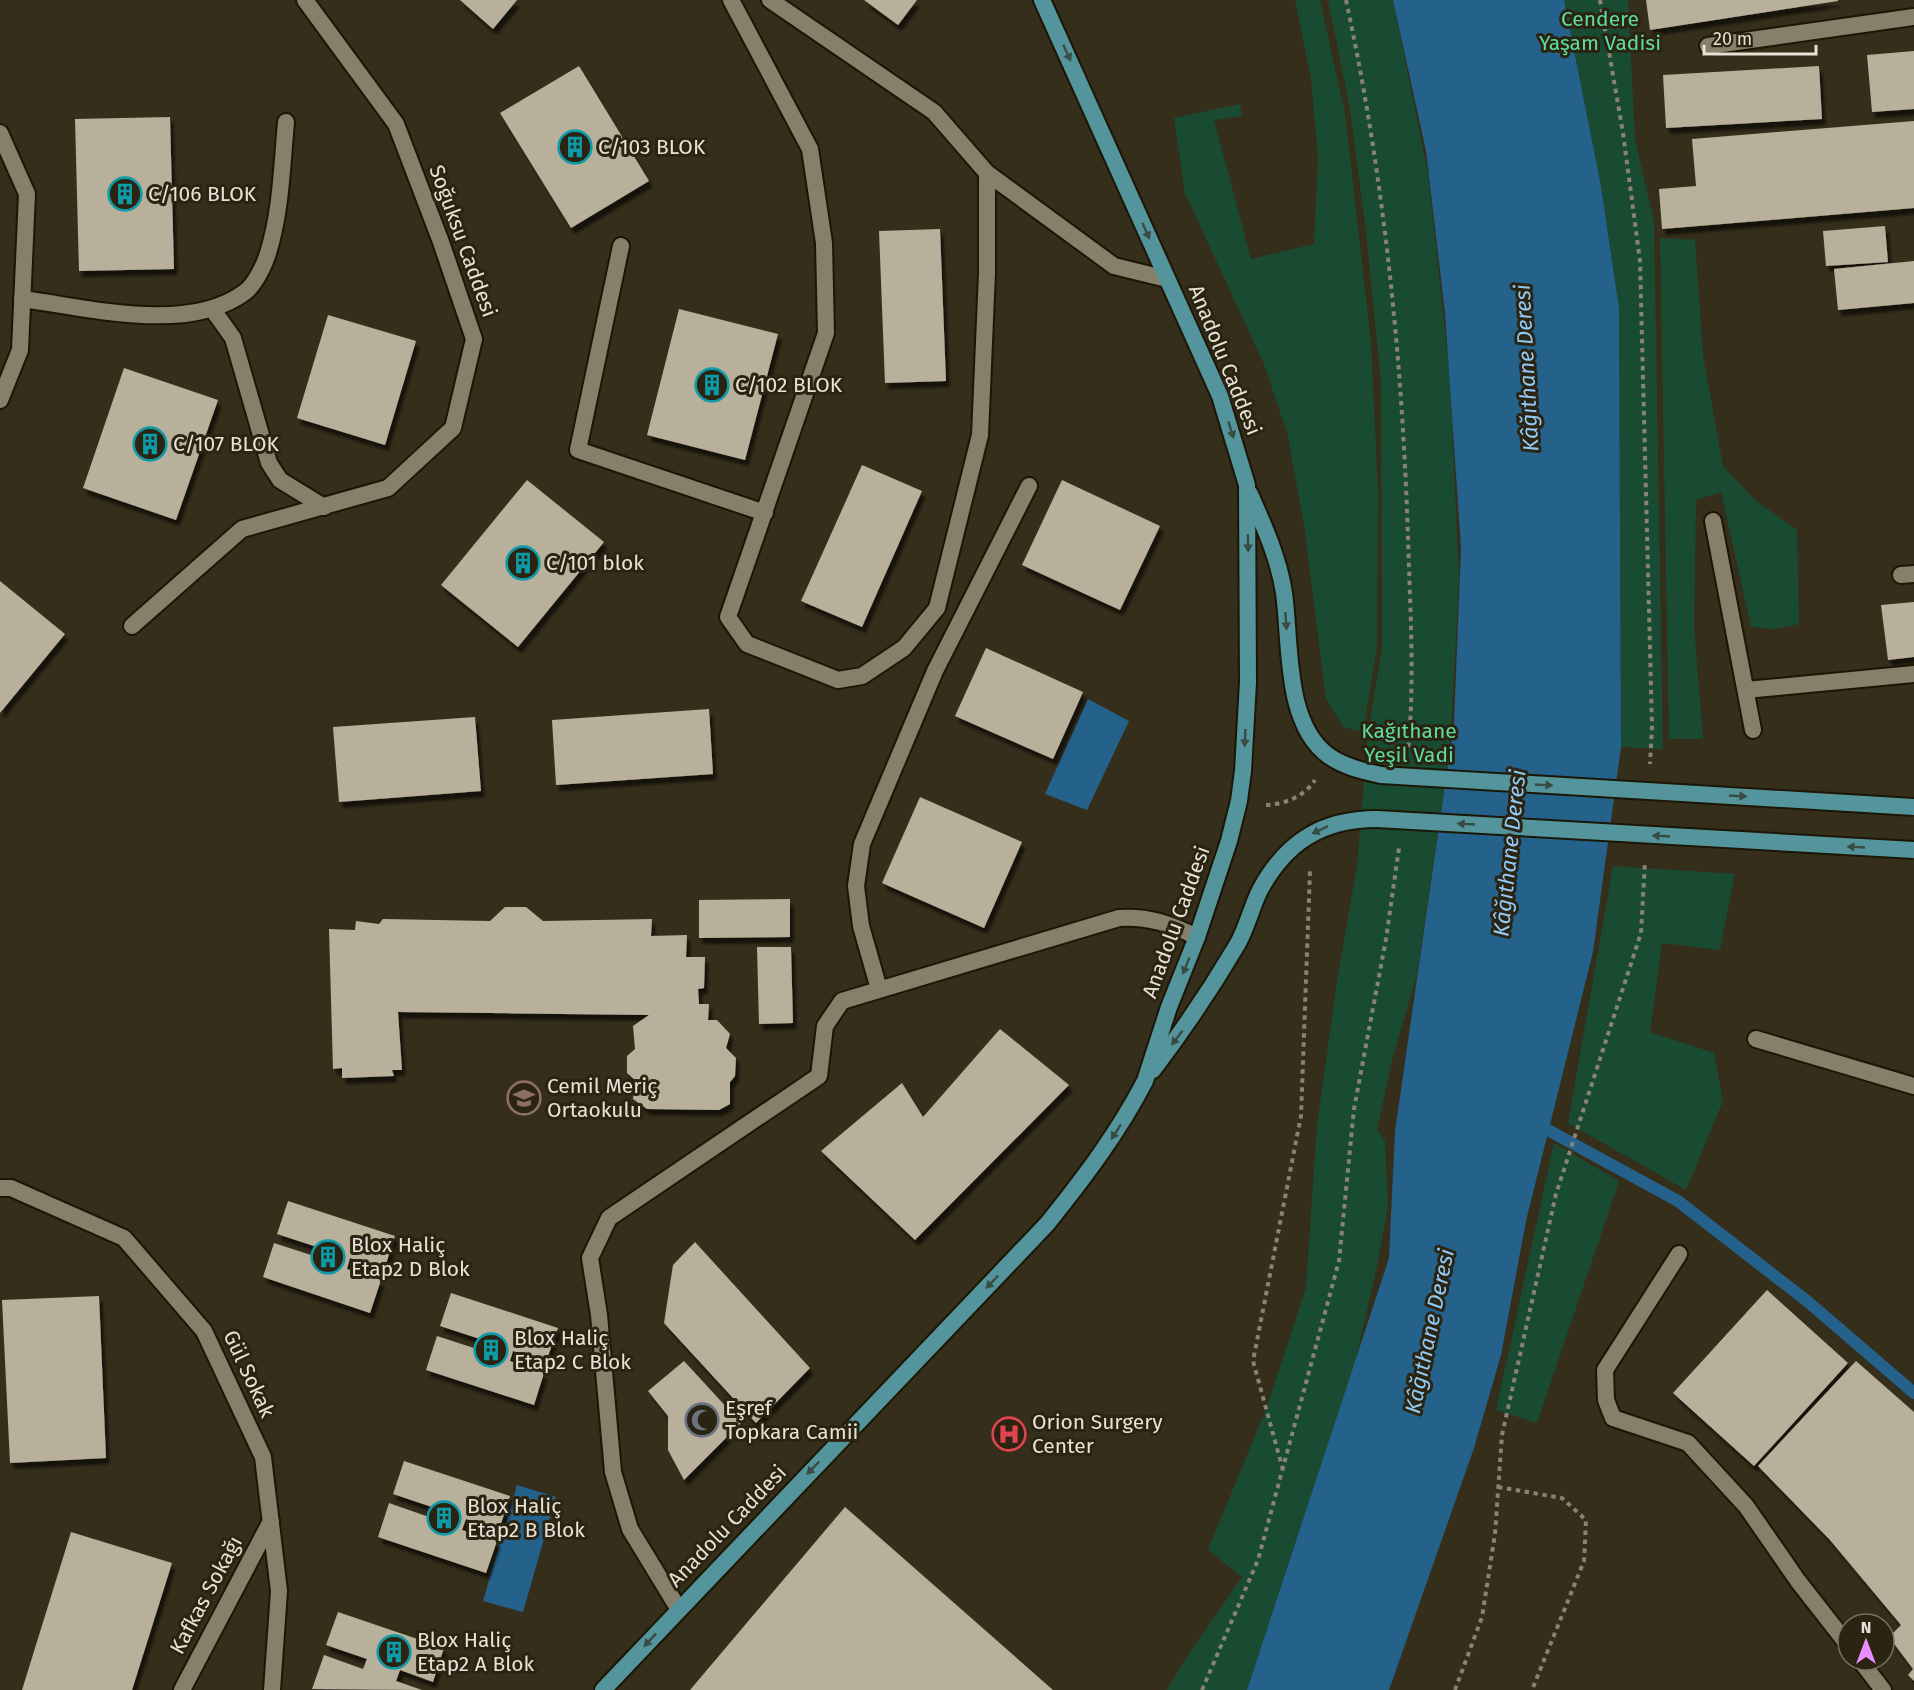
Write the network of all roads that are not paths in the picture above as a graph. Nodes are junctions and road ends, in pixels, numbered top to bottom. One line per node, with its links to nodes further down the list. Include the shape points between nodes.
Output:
1 (305, 0): 17 (street, Soğuksu Caddesi, via 396,124 474,339 453,428 388,488)
2 (731, 0): 18 (street, via 810,149 824,243 826,333)
3 (770, 0): 9 (street, via 934,112)
4 (1042, 0): 11 (main road, Anadolu Caddesi, one-way to 11)
5 (1914, 17): 6 (street)
6 (1708, 46)
7 (286, 122): 13 (street, via 268,255 247,291)
8 (0, 134): 12 (street, via 27,194)
9 (987, 173): 11 (street, via 1114,266); 18 (street, via 980,435 937,609 904,648 854,678 838,680 747,644 728,617)
10 (621, 246): 18 (street, via 578,450)
11 (1167, 279): 15 (main road, Anadolu Caddesi, one-way to 15, via 1220,396)
12 (22, 299): 13 (street, via 159,316); 14 (street, via 20,350)
13 (213, 310): 17 (street, via 233,338 269,463 280,480)
14 (0, 400)
15 (1247, 485): 24 (main road, one-way to 24, bridge, via 1284,593 1291,668 1305,729 1329,757 1349,767 1381,775); 26 (main road, Anadolu Caddesi, one-way to 26, via 1248,682 1243,771 1229,841)
16 (1029, 486): 27 (street, via 935,671 862,844 856,886 861,926)
17 (324, 507): 20 (street, Soğuksu Caddesi, via 242,529)
18 (765, 513)
19 (1713, 521): 22 (street)
20 (132, 626)
21 (1914, 674): 22 (street)
22 (1746, 690): 23 (street)
23 (1753, 730)
24 (1914, 807)
25 (1914, 850): 29 (main road, one-way to 29, bridge, via 1377,819 1326,827 1302,839 1278,859 1259,892 1240,939 1201,1006)
26 (1197, 937): 27 (street, via 1172,924 1140,917 1119,918); 29 (main road, Anadolu Caddesi, one-way to 29)
27 (879, 989): 34 (street, via 842,1001 825,1026 819,1076 609,1218 590,1258 613,1472 630,1529)
28 (1756, 1039): 30 (street)
29 (1145, 1081): 34 (main road, Anadolu Caddesi, one-way to 34, via 1095,1164 1047,1224)
30 (1914, 1086)
31 (0, 1188): 33 (street, Gül Sokak, via 11,1188 124,1238 204,1331 263,1457)
32 (1679, 1254): 35 (street, via 1605,1370 1606,1400 1613,1418 1688,1443 1746,1506)
33 (271, 1521): 37 (street, Kafkas Sokağı); 38 (street, Gül Sokak, via 279,1591)
34 (678, 1608): 39 (main road, Anadolu Caddesi, one-way to 39)
35 (1836, 1630)
36 (1869, 1672): 40 (street)
37 (182, 1690)
38 (272, 1690)
39 (603, 1690)
40 (1883, 1690)

